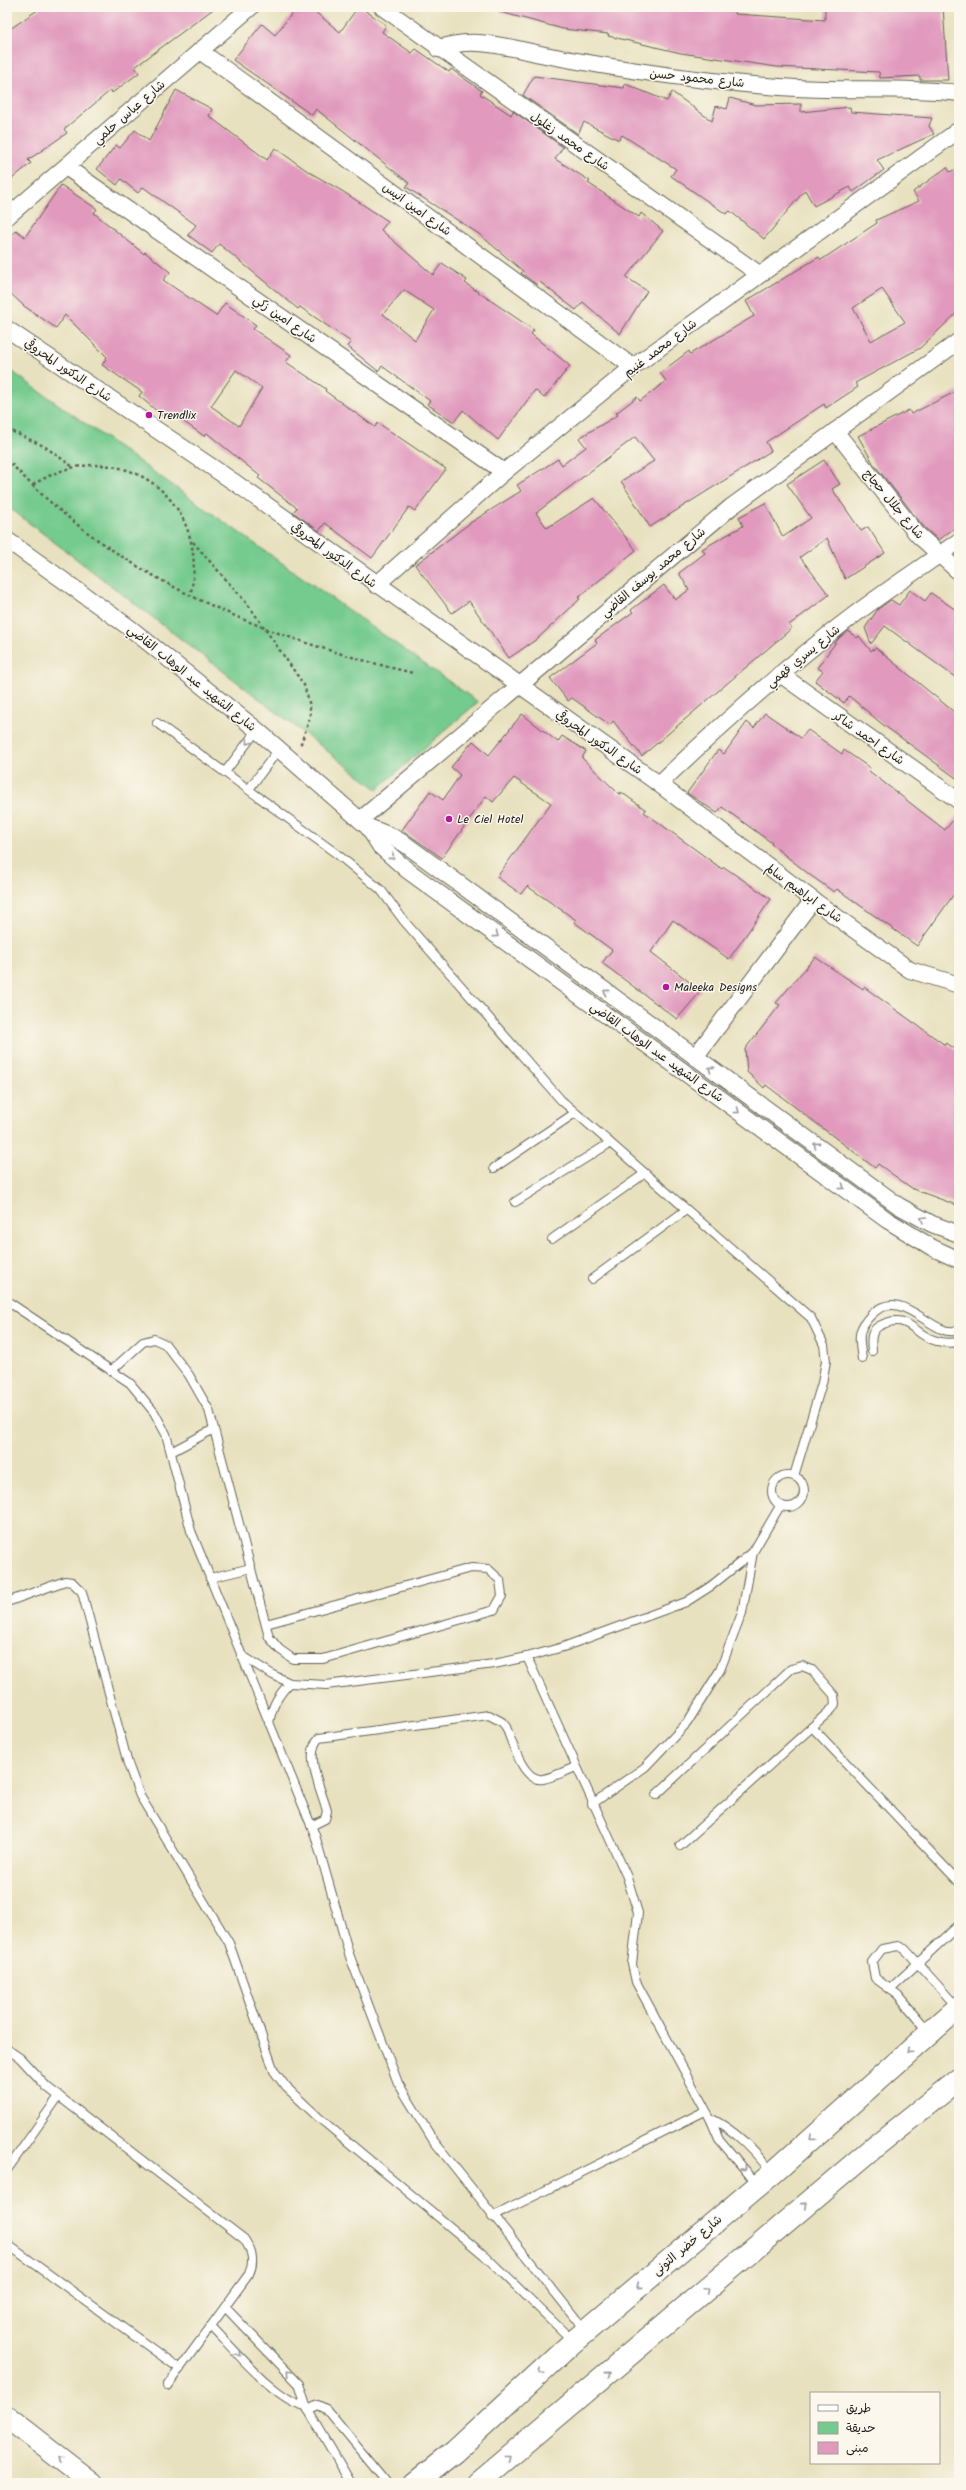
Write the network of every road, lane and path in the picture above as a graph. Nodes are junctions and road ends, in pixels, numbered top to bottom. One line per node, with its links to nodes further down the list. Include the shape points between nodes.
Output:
1 (251, 7): 4 (street, شارع عباس حلمي)
2 (382, 7): 3 (street, شارع محمد زغلول)
3 (438, 49): 5 (street, شارع محمود حسن, via 450,44 473,42 608,67 692,79 796,88); 9 (street, شارع محمد زغلول)
4 (200, 51): 7 (street, شارع عباس حلمي); 12 (street, شارع امين انيس)
5 (959, 93)
6 (959, 130): 9 (street, شارع محمد غنيم)
7 (66, 167): 8 (street, شارع عباس حلمي); 17 (street, شارع امين زكي)
8 (7, 217)
9 (759, 274): 12 (street, شارع محمد غنيم)
10 (7, 329): 24 (street, شارع الدكتور المحروقي, via 237,484)
11 (959, 341): 14 (street, شارع محمد يوسف القاضي)
12 (633, 367): 17 (street, شارع محمد غنيم)
13 (7, 429): 16 (path, via 44,446)
14 (835, 431): 22 (street, شارع جلال حجاج, via 894,507); 29 (street, شارع محمد يوسف القاضي, via 731,507)
15 (7, 459): 18 (path)
16 (73, 467): 18 (path, via 52,474); 21 (path, via 94,464 115,466 154,483 165,492 182,514)
17 (504, 472): 24 (street, شارع محمد غنيم)
18 (33, 485): 25 (path, via 108,546)
19 (7, 540): 31 (street, شارع الشهيد عبد الوهاب القاضي, via 130,628)
20 (959, 540): 22 (street, شارع يسري فهمي)
21 (193, 542): 25 (path, via 195,568); 26 (path, via 231,583)
22 (939, 555): 23 (street, شارع جلال حجاج); 28 (street, شارع يسري فهمي, via 858,612)
23 (959, 572)
24 (376, 585): 29 (street, شارع الدكتور المحروقي)
25 (190, 596): 26 (path)
26 (266, 630): 27 (path); 33 (path, via 298,674 308,697 310,718)
27 (413, 673)
28 (780, 674): 35 (street, شارع يسري فهمي); 37 (street, شارع احمد شاكر)
29 (518, 685): 35 (street, شارع الدكتور المحروقي); 38 (street, شارع محمد يوسف القاضي)
30 (157, 723): 34 (lane)
31 (257, 730): 32 (street, شارع الشهيد عبد الوهاب القاضي); 34 (lane, one-way to 34)
32 (279, 749): 33 (street, شارع الشهيد عبد الوهاب القاضي); 36 (lane)
33 (294, 762): 38 (street, شارع الشهيد عبد الوهاب القاضي)
34 (225, 772): 36 (lane)
35 (659, 784): 39 (street, شارع ابراهيم سالم)
36 (249, 789): 42 (lane, via 381,890 404,921 555,1094)
37 (959, 801)
38 (364, 823): 41 (street, شارع الشهيد عبد الوهاب القاضي, one-way to 38, via 405,844); 50 (street, شارع الشهيد عبد الوهاب القاضي, one-way to 50, via 388,854 430,887 887,1220 933,1248)
39 (813, 900): 40 (street, شارع ابراهيم سالم, via 910,970); 41 (street)
40 (959, 985)
41 (695, 1057): 48 (street, شارع الشهيد عبد الوهاب القاضي, one-way to 41, via 932,1224 899,1206)
42 (575, 1113): 43 (lane); 44 (lane)
43 (610, 1143): 45 (lane); 46 (lane)
44 (494, 1168)
45 (644, 1174): 47 (lane); 49 (lane)
46 (515, 1202)
47 (686, 1210): 51 (lane); 60 (lane, via 811,1318 818,1329 826,1361 822,1383)
48 (959, 1234)
49 (552, 1239)
50 (959, 1260)
51 (592, 1279)
52 (7, 1301): 57 (lane)
53 (959, 1331): 56 (lane, via 946,1331 908,1308 892,1305 877,1310 863,1323 859,1335)
54 (959, 1342): 55 (lane, via 937,1342 925,1337 908,1323 897,1320 886,1322 877,1328 872,1335)
55 (872, 1351)
56 (862, 1359)
57 (111, 1371): 58 (lane, via 143,1342 154,1339 165,1344 189,1375 209,1410); 59 (lane, via 130,1383 154,1412 166,1434)
58 (214, 1429): 59 (lane); 63 (lane)
59 (171, 1452): 64 (lane, via 191,1531)
60 (794, 1476): 61 (lane, via 782,1476 773,1484 772,1497); 61 (lane, via 803,1484 804,1495 797,1505)
61 (780, 1506): 62 (lane)
62 (752, 1552): 68 (lane, via 712,1586 686,1602 563,1647); 74 (lane, via 740,1620 720,1670 687,1723 645,1767)
63 (251, 1568): 64 (lane); 66 (lane)
64 (210, 1578): 67 (lane)
65 (7, 1602): 94 (lane, via 65,1581 72,1582 82,1592 128,1764 140,1796 229,1943 274,2071 286,2087 318,2117)
66 (266, 1624): 66 (lane, via 269,1637 279,1649 293,1659 323,1659 494,1610 502,1596 500,1580 488,1569 471,1568)
67 (241, 1654): 69 (lane, via 262,1669); 70 (lane)
68 (527, 1657): 69 (lane, via 494,1664 326,1685); 72 (lane)
69 (290, 1683): 70 (lane, via 279,1694 272,1708)
70 (269, 1724): 75 (lane)
71 (812, 1727): 73 (lane, via 832,1709 835,1704 834,1695 812,1670 802,1666 796,1667 790,1669); 76 (lane); 77 (lane)
72 (576, 1767): 74 (lane); 75 (lane, via 542,1780 532,1777 525,1772 506,1727 489,1714 319,1738 313,1745 311,1756 327,1811 325,1819)
73 (656, 1795)
74 (592, 1804): 86 (lane, via 627,1877 638,1913 632,1964 636,1982)
75 (311, 1826): 90 (lane, via 349,1954 398,2083 433,2140)
76 (680, 1846)
77 (959, 1882)
78 (959, 1925): 79 (lane)
79 (918, 1963): 80 (lane); 80 (lane, via 905,1949 898,1946 882,1949 872,1962 872,1971 875,1978); 81 (lane)
80 (890, 1989): 82 (lane, via 905,2002)
81 (958, 2007): 82 (main road, شارع خضر التونى)
82 (930, 2033): 89 (main road, شارع خضر التونى, one-way to 89)
83 (7, 2049): 85 (lane, via 20,2058)
84 (959, 2079): 103 (main road, one-way to 84, via 873,2148)
85 (59, 2096): 88 (lane); 92 (lane, via 244,2239 251,2249 252,2267)
86 (705, 2111): 87 (lane); 90 (lane)
87 (710, 2118): 89 (lane, one-way to 89, via 718,2139); 89 (lane, via 729,2127 743,2139)
88 (7, 2170)
89 (766, 2179): 94 (main road, شارع خضر التونى, one-way to 94)
90 (492, 2217): 94 (lane)
91 (7, 2244): 95 (lane)
92 (225, 2307): 93 (lane); 97 (lane, one-way to 92, via 303,2394 292,2376)
93 (211, 2326): 95 (lane); 97 (lane, one-way to 97, via 281,2396)
94 (580, 2337): 102 (main road, شارع خضر التونى, one-way to 102, via 454,2452)
95 (180, 2369): 96 (lane)
96 (167, 2386)
97 (307, 2408): 100 (lane); 101 (lane, via 318,2406 326,2409)
98 (7, 2417): 99 (main road, one-way to 98)
99 (92, 2483)
100 (351, 2483)
101 (387, 2483)
102 (415, 2483)
103 (478, 2483)

